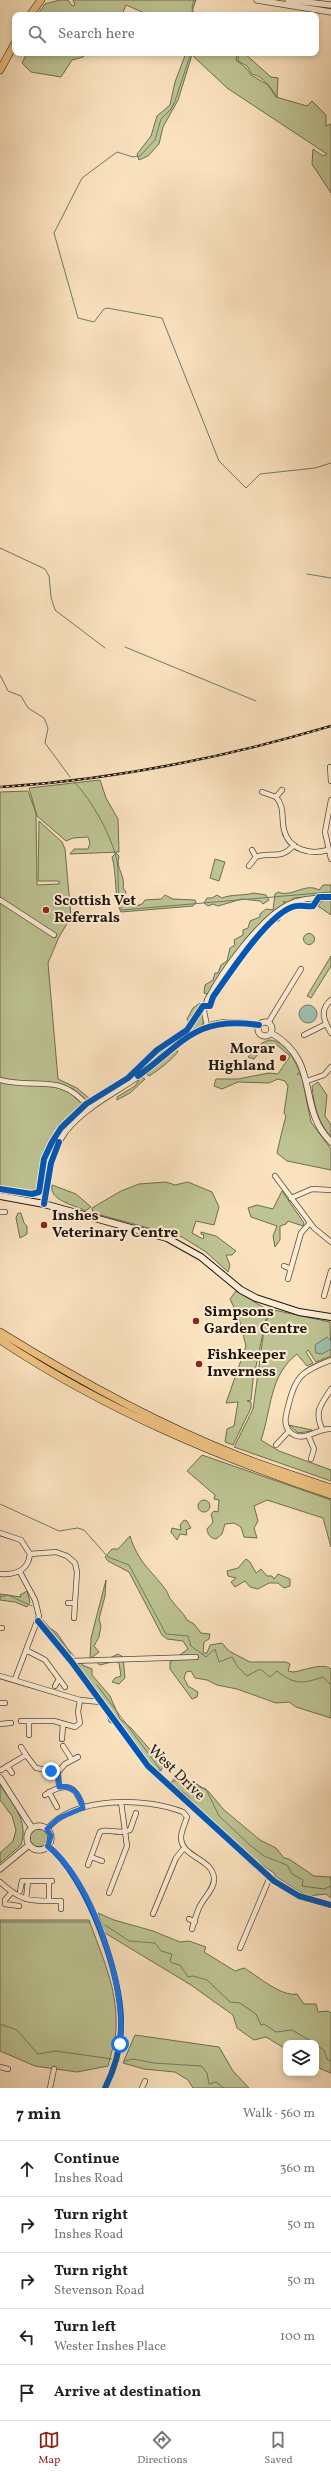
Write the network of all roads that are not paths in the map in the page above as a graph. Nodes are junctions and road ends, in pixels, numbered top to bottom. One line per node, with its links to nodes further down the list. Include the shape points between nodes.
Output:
1 (41, 0): 5 (highway)
2 (257, 0): 6 (street)
3 (288, 0): 4 (street)
4 (331, 5)
5 (32, 12)
6 (331, 12)
7 (12, 48): 8 (highway)
8 (0, 70)
9 (330, 767): 10 (street)
10 (331, 781)
11 (282, 790): 13 (street)
12 (262, 792): 13 (street)
13 (276, 797): 15 (street, via 283,807 285,832)
14 (331, 800): 17 (street, via 325,832)
15 (294, 845): 17 (street, via 311,852); 18 (street, via 280,856)
16 (252, 850): 18 (street)
17 (328, 850): 19 (street)
18 (256, 857): 20 (street)
19 (331, 859)
20 (249, 866)
21 (331, 896): 31 (street, via 289,904 253,933 207,1000 204,1011)
22 (0, 900): 23 (street)
23 (54, 934)
24 (301, 969): 26 (street)
25 (276, 997): 26 (street)
26 (282, 1000): 28 (street)
27 (331, 1000): 29 (street, via 323,1012)
28 (268, 1022): 30 (street); 33 (street, via 272,1027)
29 (326, 1024): 32 (street); 34 (street)
30 (259, 1025): 31 (street, via 234,1022); 33 (street, via 259,1032 262,1035 268,1036)
31 (207, 1026): 40 (street, via 185,1038 141,1074)
32 (310, 1032): 35 (street); 36 (street)
33 (272, 1033): 39 (street, via 292,1049)
34 (331, 1033)
35 (304, 1035)
36 (313, 1036)
37 (331, 1067): 39 (street, via 324,1075)
38 (0, 1080): 40 (street, via 17,1084 45,1082 62,1085 80,1097)
39 (307, 1081): 41 (street, via 315,1118)
40 (90, 1109): 48 (street, via 73,1123 56,1147)
41 (331, 1142)
42 (275, 1176): 43 (street)
43 (280, 1183): 44 (street); 47 (street)
44 (274, 1187)
45 (331, 1190): 47 (street, via 312,1189)
46 (0, 1196): 48 (main road)
47 (291, 1198): 49 (street)
48 (44, 1204): 57 (main road, via 167,1238 201,1257 240,1290 256,1298 300,1312)
49 (310, 1224): 50 (street); 52 (street, via 302,1231)
50 (331, 1242)
51 (284, 1266): 52 (street)
52 (291, 1269): 54 (street)
53 (331, 1271): 55 (street)
54 (288, 1279)
55 (329, 1287): 56 (street)
56 (324, 1296)
57 (331, 1317)
58 (0, 1332): 68 (highway, via 72,1376 194,1437)
59 (0, 1340): 69 (highway, via 97,1398 191,1443)
60 (331, 1360): 64 (street, via 308,1369 295,1384 286,1420)
61 (331, 1389): 62 (street, via 318,1412)
62 (322, 1429): 63 (street); 65 (street)
63 (331, 1429)
64 (289, 1431): 65 (street, via 299,1437); 66 (street)
65 (308, 1436): 67 (street, via 314,1448)
66 (276, 1445)
67 (311, 1459)
68 (331, 1488)
69 (331, 1496)
70 (0, 1533): 71 (street, via 20,1540)
71 (30, 1554): 72 (street, via 28,1564); 75 (street, via 56,1552 72,1559 77,1572)
72 (20, 1572): 73 (street); 77 (street, via 35,1600)
73 (0, 1574)
74 (68, 1603): 75 (street)
75 (75, 1603): 76 (street)
76 (74, 1618)
77 (38, 1620): 78 (street); 80 (street, West Drive)
78 (26, 1650): 82 (street); 83 (street, via 45,1660)
79 (196, 1657): 80 (street)
80 (71, 1660): 87 (street, West Drive)
81 (0, 1676): 82 (street)
82 (15, 1679): 86 (street)
83 (59, 1679): 84 (street); 85 (street)
84 (54, 1686)
85 (65, 1687)
86 (80, 1700): 87 (street); 92 (street, via 78,1725 75,1727)
87 (100, 1702): 120 (street, West Drive, via 148,1766)
88 (21, 1721): 89 (street)
89 (29, 1721): 92 (street, via 54,1721); 93 (street)
90 (11, 1723): 91 (street)
91 (0, 1724)
92 (63, 1724): 94 (street)
93 (29, 1735)
94 (62, 1739)
95 (63, 1746): 99 (street)
96 (21, 1747): 97 (street)
97 (26, 1755): 100 (street); 102 (street, via 36,1768)
98 (78, 1757): 99 (street)
99 (72, 1760): 102 (street)
100 (7, 1766): 101 (street); 103 (street)
101 (1, 1770)
102 (58, 1772): 105 (street)
103 (12, 1773)
104 (0, 1778): 110 (street)
105 (59, 1787): 107 (street, via 47,1793); 108 (street, via 69,1787 76,1791)
106 (121, 1802): 108 (street); 112 (street); 115 (street, via 160,1805 183,1812 187,1817 181,1834)
107 (57, 1807)
108 (83, 1808): 111 (street, via 59,1818)
109 (136, 1813): 112 (street, via 131,1829)
110 (32, 1828): 111 (street, via 40,1826); 113 (street, via 28,1834)
111 (47, 1829): 114 (street, via 51,1836)
112 (125, 1832): 116 (street, via 100,1832); 123 (street, via 127,1846)
113 (29, 1845): 114 (street, via 39,1850); 119 (street)
114 (48, 1846): 145 (street, via 60,1856 84,1892 95,1916 116,1980 121,2034 115,2066)
115 (184, 1848): 133 (street, via 176,1858); 137 (street, via 210,1868 214,1879)
116 (91, 1857): 117 (street); 118 (street)
117 (102, 1861)
118 (88, 1866)
119 (0, 1869)
120 (270, 1877): 131 (street, West Drive, via 299,1896); 139 (street)
121 (28, 1881): 125 (street, via 20,1883); 128 (street); 129 (street, via 51,1881)
122 (0, 1882): 126 (street)
123 (111, 1886): 124 (street); 127 (street)
124 (118, 1888)
125 (20, 1891)
126 (11, 1893): 128 (street); 132 (street, via 5,1904)
127 (109, 1894)
128 (26, 1900): 129 (street)
129 (49, 1901): 134 (street, via 61,1901)
130 (150, 1905): 133 (street)
131 (331, 1905)
132 (19, 1906)
133 (156, 1907): 135 (street)
134 (61, 1909)
135 (153, 1914)
136 (188, 1919): 137 (street)
137 (194, 1922): 138 (street)
138 (192, 1929)
139 (240, 1948)
140 (0, 2068): 141 (street)
141 (8, 2069)
142 (54, 2070): 144 (street)
143 (145, 2081): 146 (street)
144 (50, 2088)
145 (105, 2088)
146 (142, 2088)

